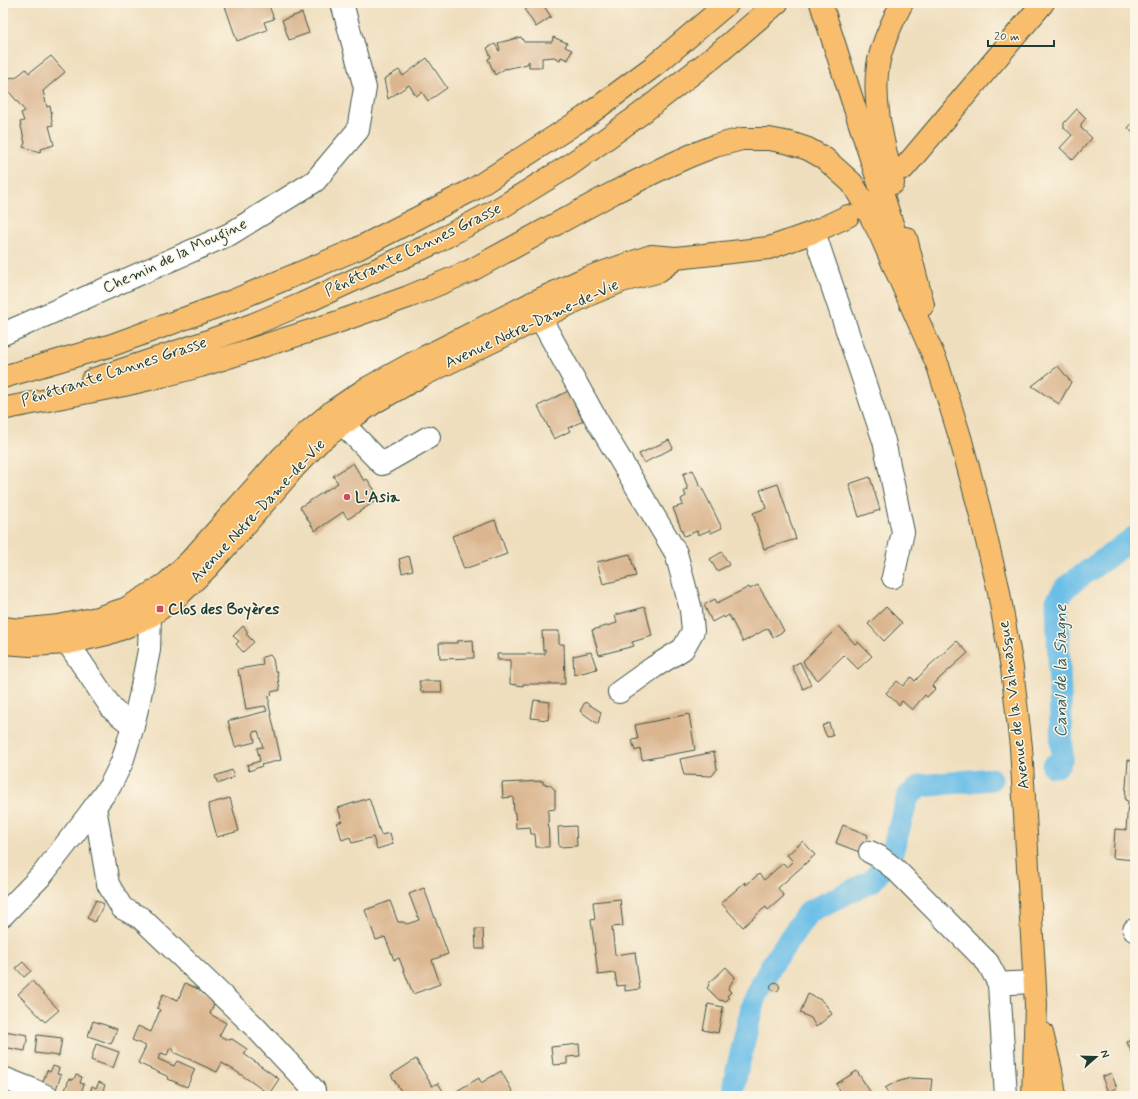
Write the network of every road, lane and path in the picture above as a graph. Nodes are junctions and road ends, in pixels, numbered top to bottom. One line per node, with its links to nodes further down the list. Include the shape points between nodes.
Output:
1 (342, 3): 11 (street, Chemin de la Mougine, via 365,88 358,130 315,181 230,234)
2 (728, 3): 13 (main road, Pénétrante Cannes Grasse, via 654,66 585,117 468,192 357,249 235,300 112,344)
3 (821, 3): 12 (main road)
4 (902, 3): 12 (main road, via 886,37 878,65 878,113 900,215)
5 (1043, 3): 7 (main road)
6 (773, 7): 14 (main road, Pénétrante Cannes Grasse, via 651,106 567,167 500,208 434,243 254,324)
7 (904, 168)
8 (848, 216): 9 (main road, Avenue Notre-Dame-de-Vie)
9 (814, 232): 10 (main road, Avenue Notre-Dame-de-Vie, via 769,248 676,258 657,272 622,281); 17 (street, via 884,441 903,532)
10 (536, 311): 15 (main road, Avenue Notre-Dame-de-Vie, via 375,402); 22 (street, via 596,419 676,553 691,610 693,631 683,649)
11 (3, 334)
12 (938, 366): 14 (main road, via 880,234 852,184 824,158 808,149 769,140 742,140 715,146 665,167 470,271 408,297 172,373); 27 (main road, Avenue de la Valmasque, via 980,508 998,586 1012,668 1021,747)
13 (3, 377)
14 (5, 408)
15 (338, 417): 16 (street, via 382,464); 18 (main road, Avenue Notre-Dame-de-Vie, via 319,442 200,575 179,595)
16 (429, 437)
17 (893, 577)
18 (148, 606): 20 (main road, Avenue Notre-Dame-de-Vie, via 125,609 98,618); 23 (street, via 148,650)
19 (3, 628): 20 (main road, Avenue Notre-Dame-de-Vie)
20 (64, 635): 21 (main road, Avenue Notre-Dame-de-Vie, via 30,645); 23 (street, via 113,710)
21 (3, 643)
22 (619, 692)
23 (133, 726): 24 (street, via 122,762 110,786)
24 (91, 812): 26 (street, via 42,876); 31 (street, via 108,884 122,908 146,923 255,1027)
25 (882, 860): 28 (street, via 988,963)
26 (3, 915)
27 (1034, 982): 28 (street); 29 (main road, Avenue de la Valmasque)
28 (999, 984): 33 (street)
29 (1036, 1005): 34 (main road, Avenue de la Valmasque); 35 (main road, Avenue de la Valmasque)
30 (3, 1078): 32 (street)
31 (314, 1090)
32 (46, 1096)
33 (1006, 1096)
34 (1033, 1096)
35 (1055, 1096)

